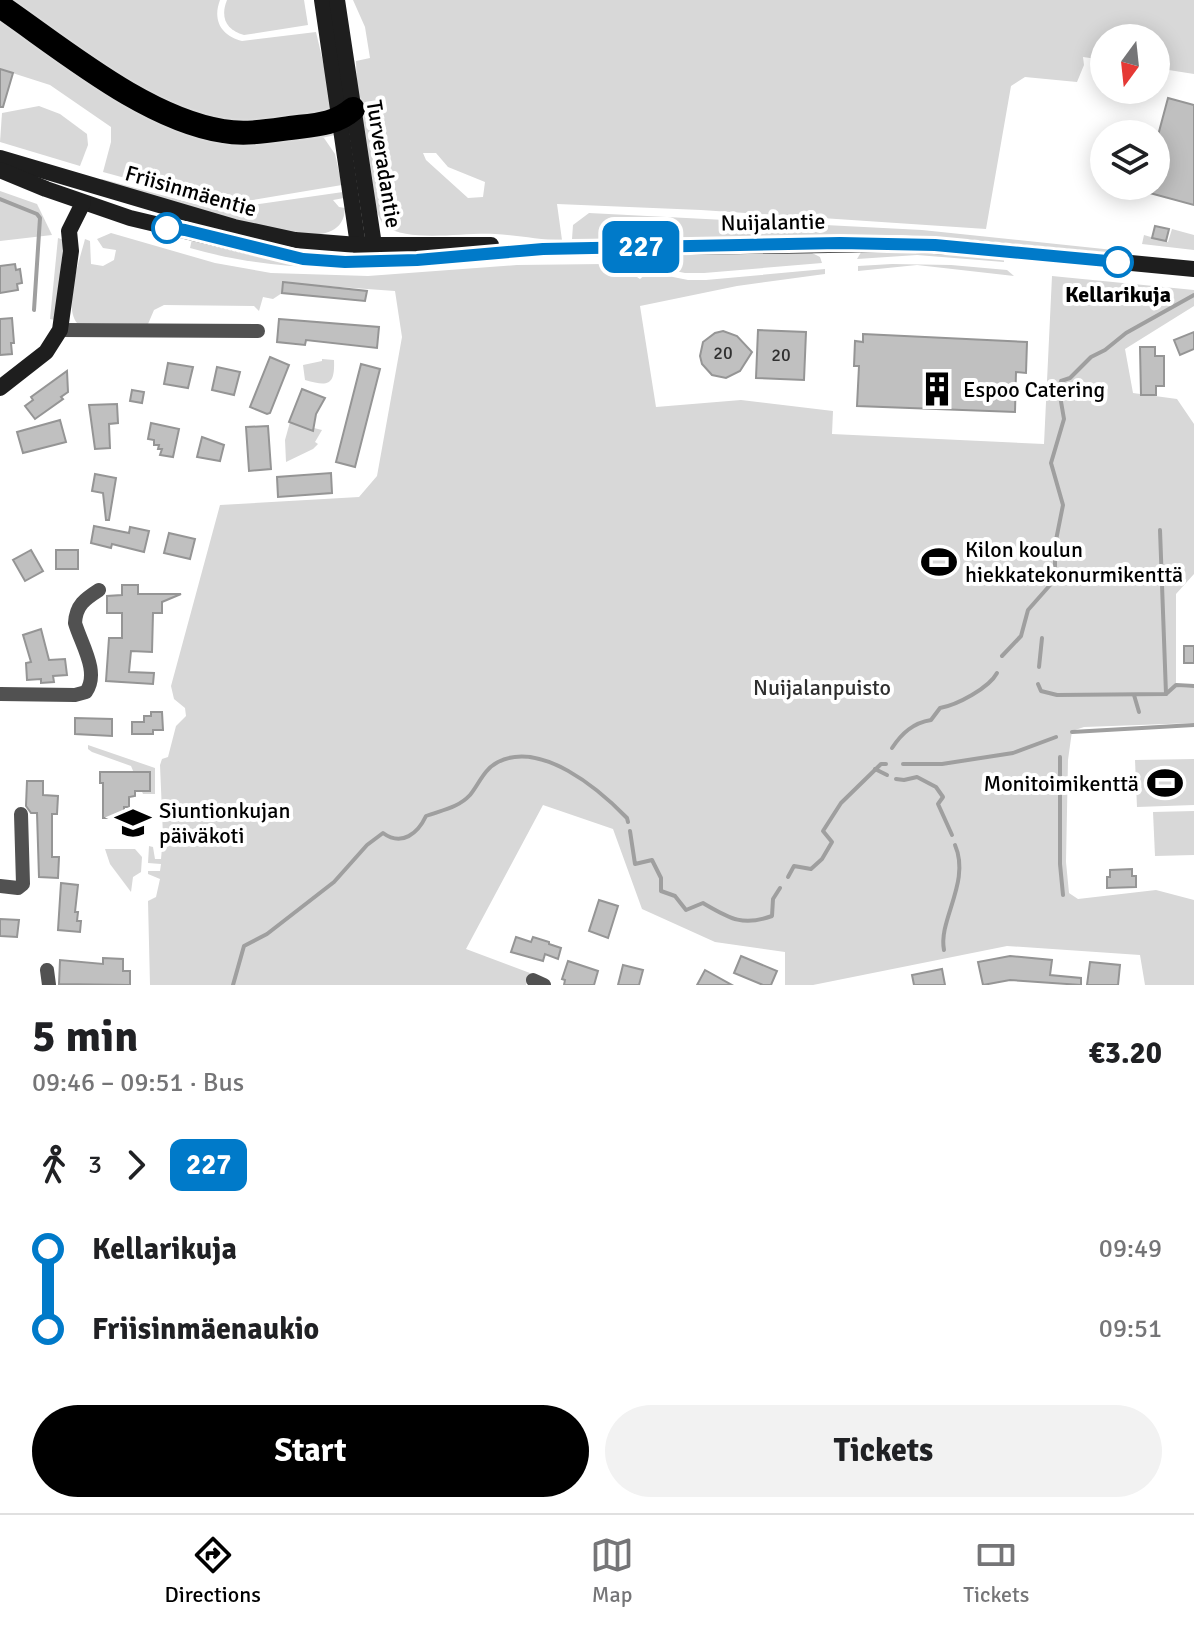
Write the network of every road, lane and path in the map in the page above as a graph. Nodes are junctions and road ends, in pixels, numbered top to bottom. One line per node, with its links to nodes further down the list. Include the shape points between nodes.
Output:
1 (322, 0): 4 (main road, Turveradantie)
2 (337, 0): 4 (main road, Turveradantie)
3 (0, 6): 4 (highway, via 118,87 184,121 215,130 260,133)
4 (347, 114): 9 (main road, Turveradantie)
5 (0, 158): 7 (main road, Friisinmäentie)
6 (0, 170): 8 (main road, Friisinmäentie)
7 (88, 184): 8 (main road); 9 (main road, Friisinmäentie, via 266,235)
8 (83, 203): 9 (main road, Friisinmäentie, via 303,259); 11 (main road, via 69,231)
9 (367, 250): 10 (main road, Nuijalantie, via 517,253 909,244)
10 (1194, 269)
11 (60, 330): 12 (street); 13 (main road, via 46,352)
12 (258, 331)
13 (0, 388)
14 (99, 590): 15 (street, via 83,600 76,614 92,671 86,692)
15 (0, 694)
16 (21, 814): 17 (street, via 23,884)
17 (0, 886)

